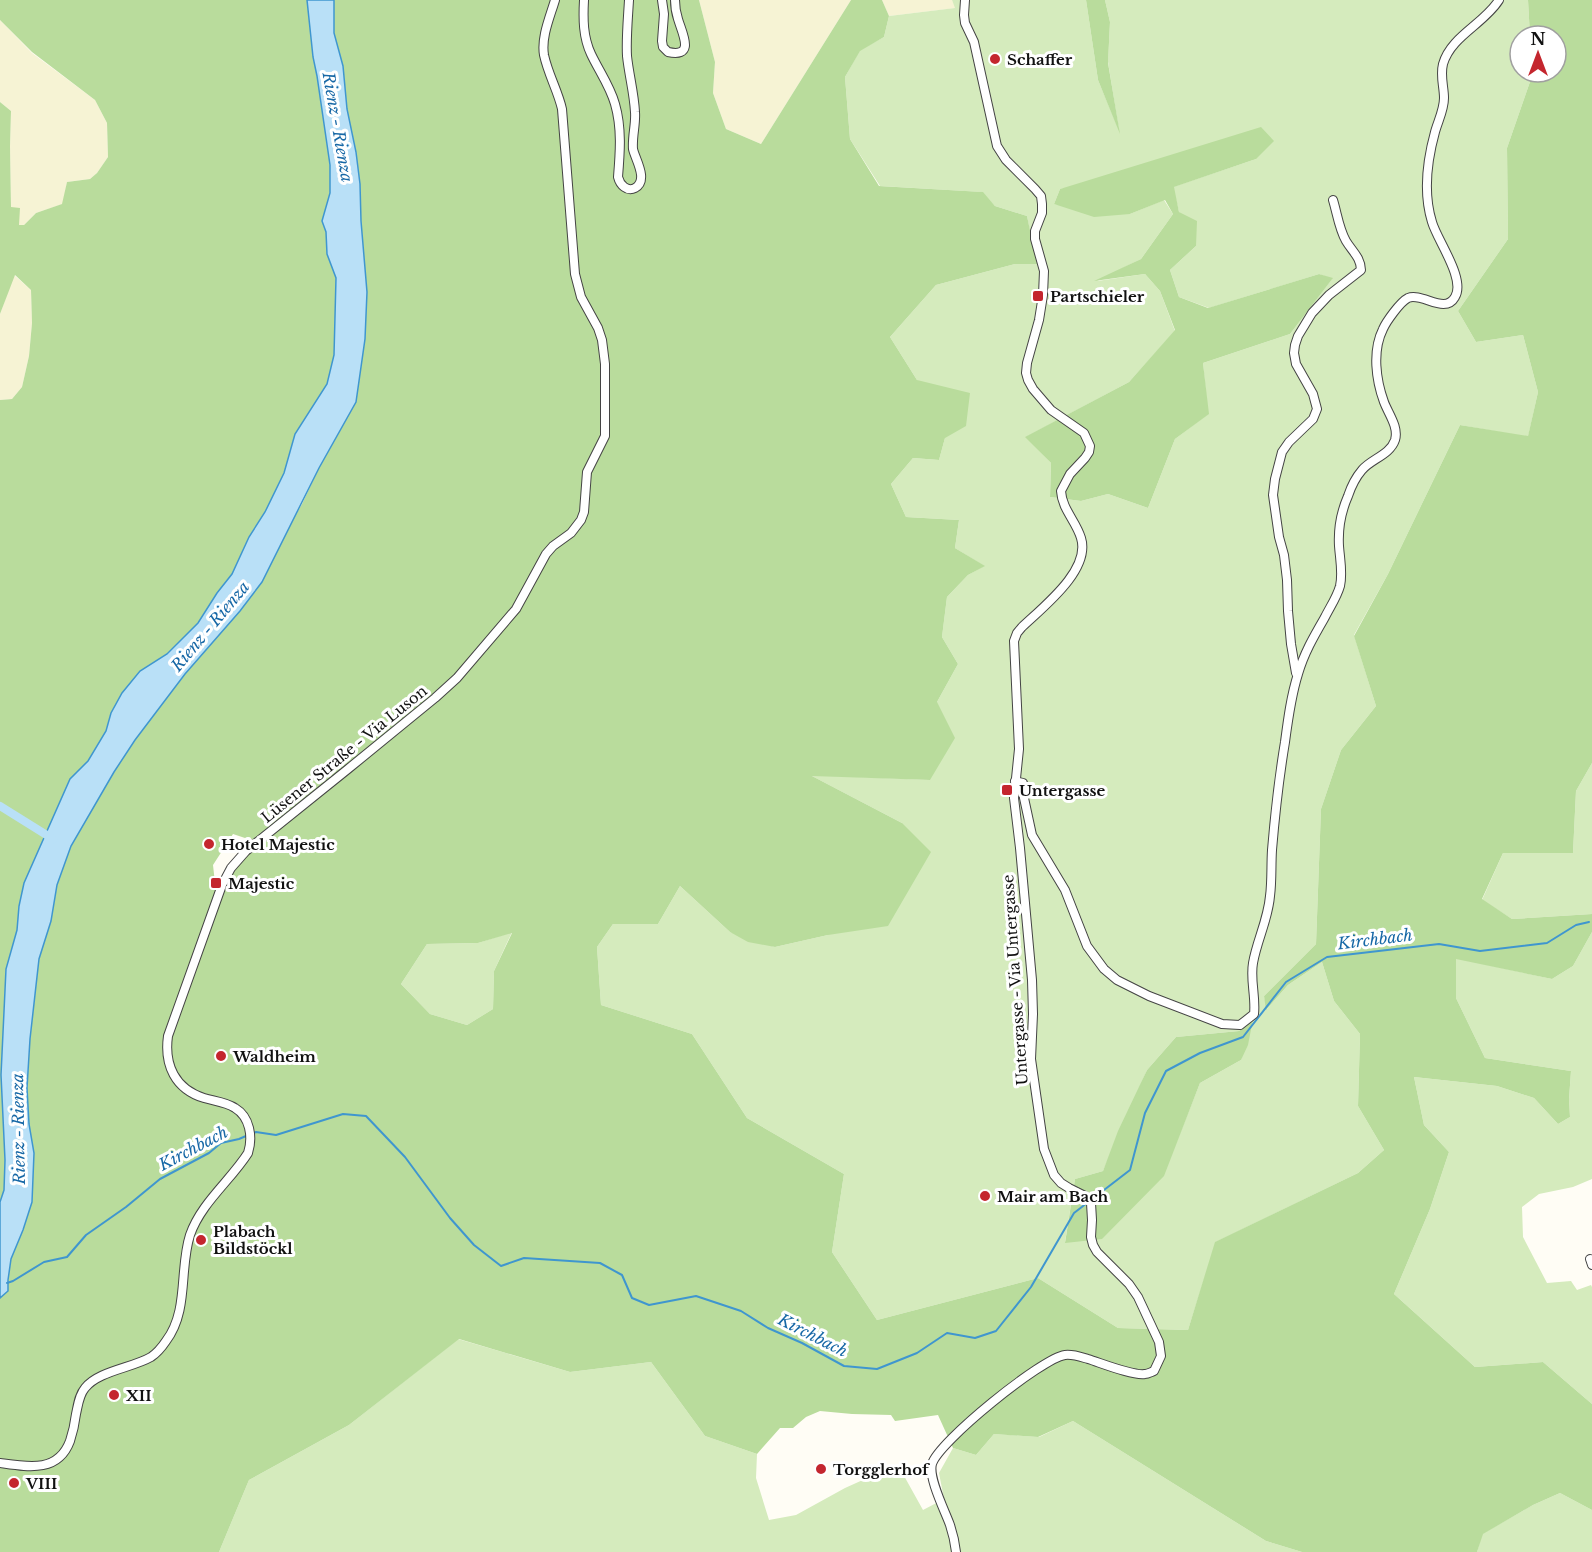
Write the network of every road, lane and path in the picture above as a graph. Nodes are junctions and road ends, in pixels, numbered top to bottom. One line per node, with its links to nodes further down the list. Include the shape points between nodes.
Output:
1 (555, 0): 11 (street, Lüsener Straße - Via Luson, via 544,54 562,109 576,285 598,328 605,364 605,436 587,472 584,512 576,527 546,554 516,609 458,678 246,850 231,868 168,1036 167,1052 177,1081 189,1092 228,1104 242,1113 251,1133 250,1145 244,1160 194,1225 178,1321 162,1347 152,1357 101,1376 84,1388 71,1440 57,1460 40,1467)
2 (584, 0): 3 (street, via 586,40 608,83 618,117 620,183 630,189 639,184 641,174 634,151 635,113 627,54)
3 (629, 0)
4 (662, 0): 5 (street, via 663,47 675,54 686,44)
5 (675, 0)
6 (965, 0): 10 (street, Untergasse - Via Untergasse, via 965,23 974,42 997,146 1041,196 1042,213 1035,240 1044,271 1043,295 1026,373 1033,389 1051,410 1084,433 1090,446 1061,491 1064,507 1081,537 1080,561 1068,581 1022,627 1014,641 1019,749)
7 (1499, 0): 9 (street, via 1457,41 1443,63 1444,99 1427,168 1430,216 1455,274 1455,298 1438,304 1409,297 1383,327 1377,345 1377,371 1396,434 1389,450 1362,469 1348,495 1339,530 1341,574 1337,596 1306,651)
8 (1333, 200): 9 (street, via 1345,240 1361,270 1329,295 1298,336 1296,364 1317,409 1313,419 1282,453 1273,495 1284,555)
9 (1297, 676): 10 (street, via 1280,774 1271,895 1252,968 1254,1014 1240,1026 1222,1024 1149,996 1104,969 1086,946 1065,890 1032,835 1023,783)
10 (1015, 781): 12 (street, Untergasse - Via Untergasse, via 1032,980 1031,1059 1044,1149 1054,1175 1091,1203 1093,1245 1138,1297 1159,1342 1161,1356 1154,1371 1144,1375 1065,1355 983,1408 932,1464 931,1473)
11 (0, 1463)
12 (956, 1552)

